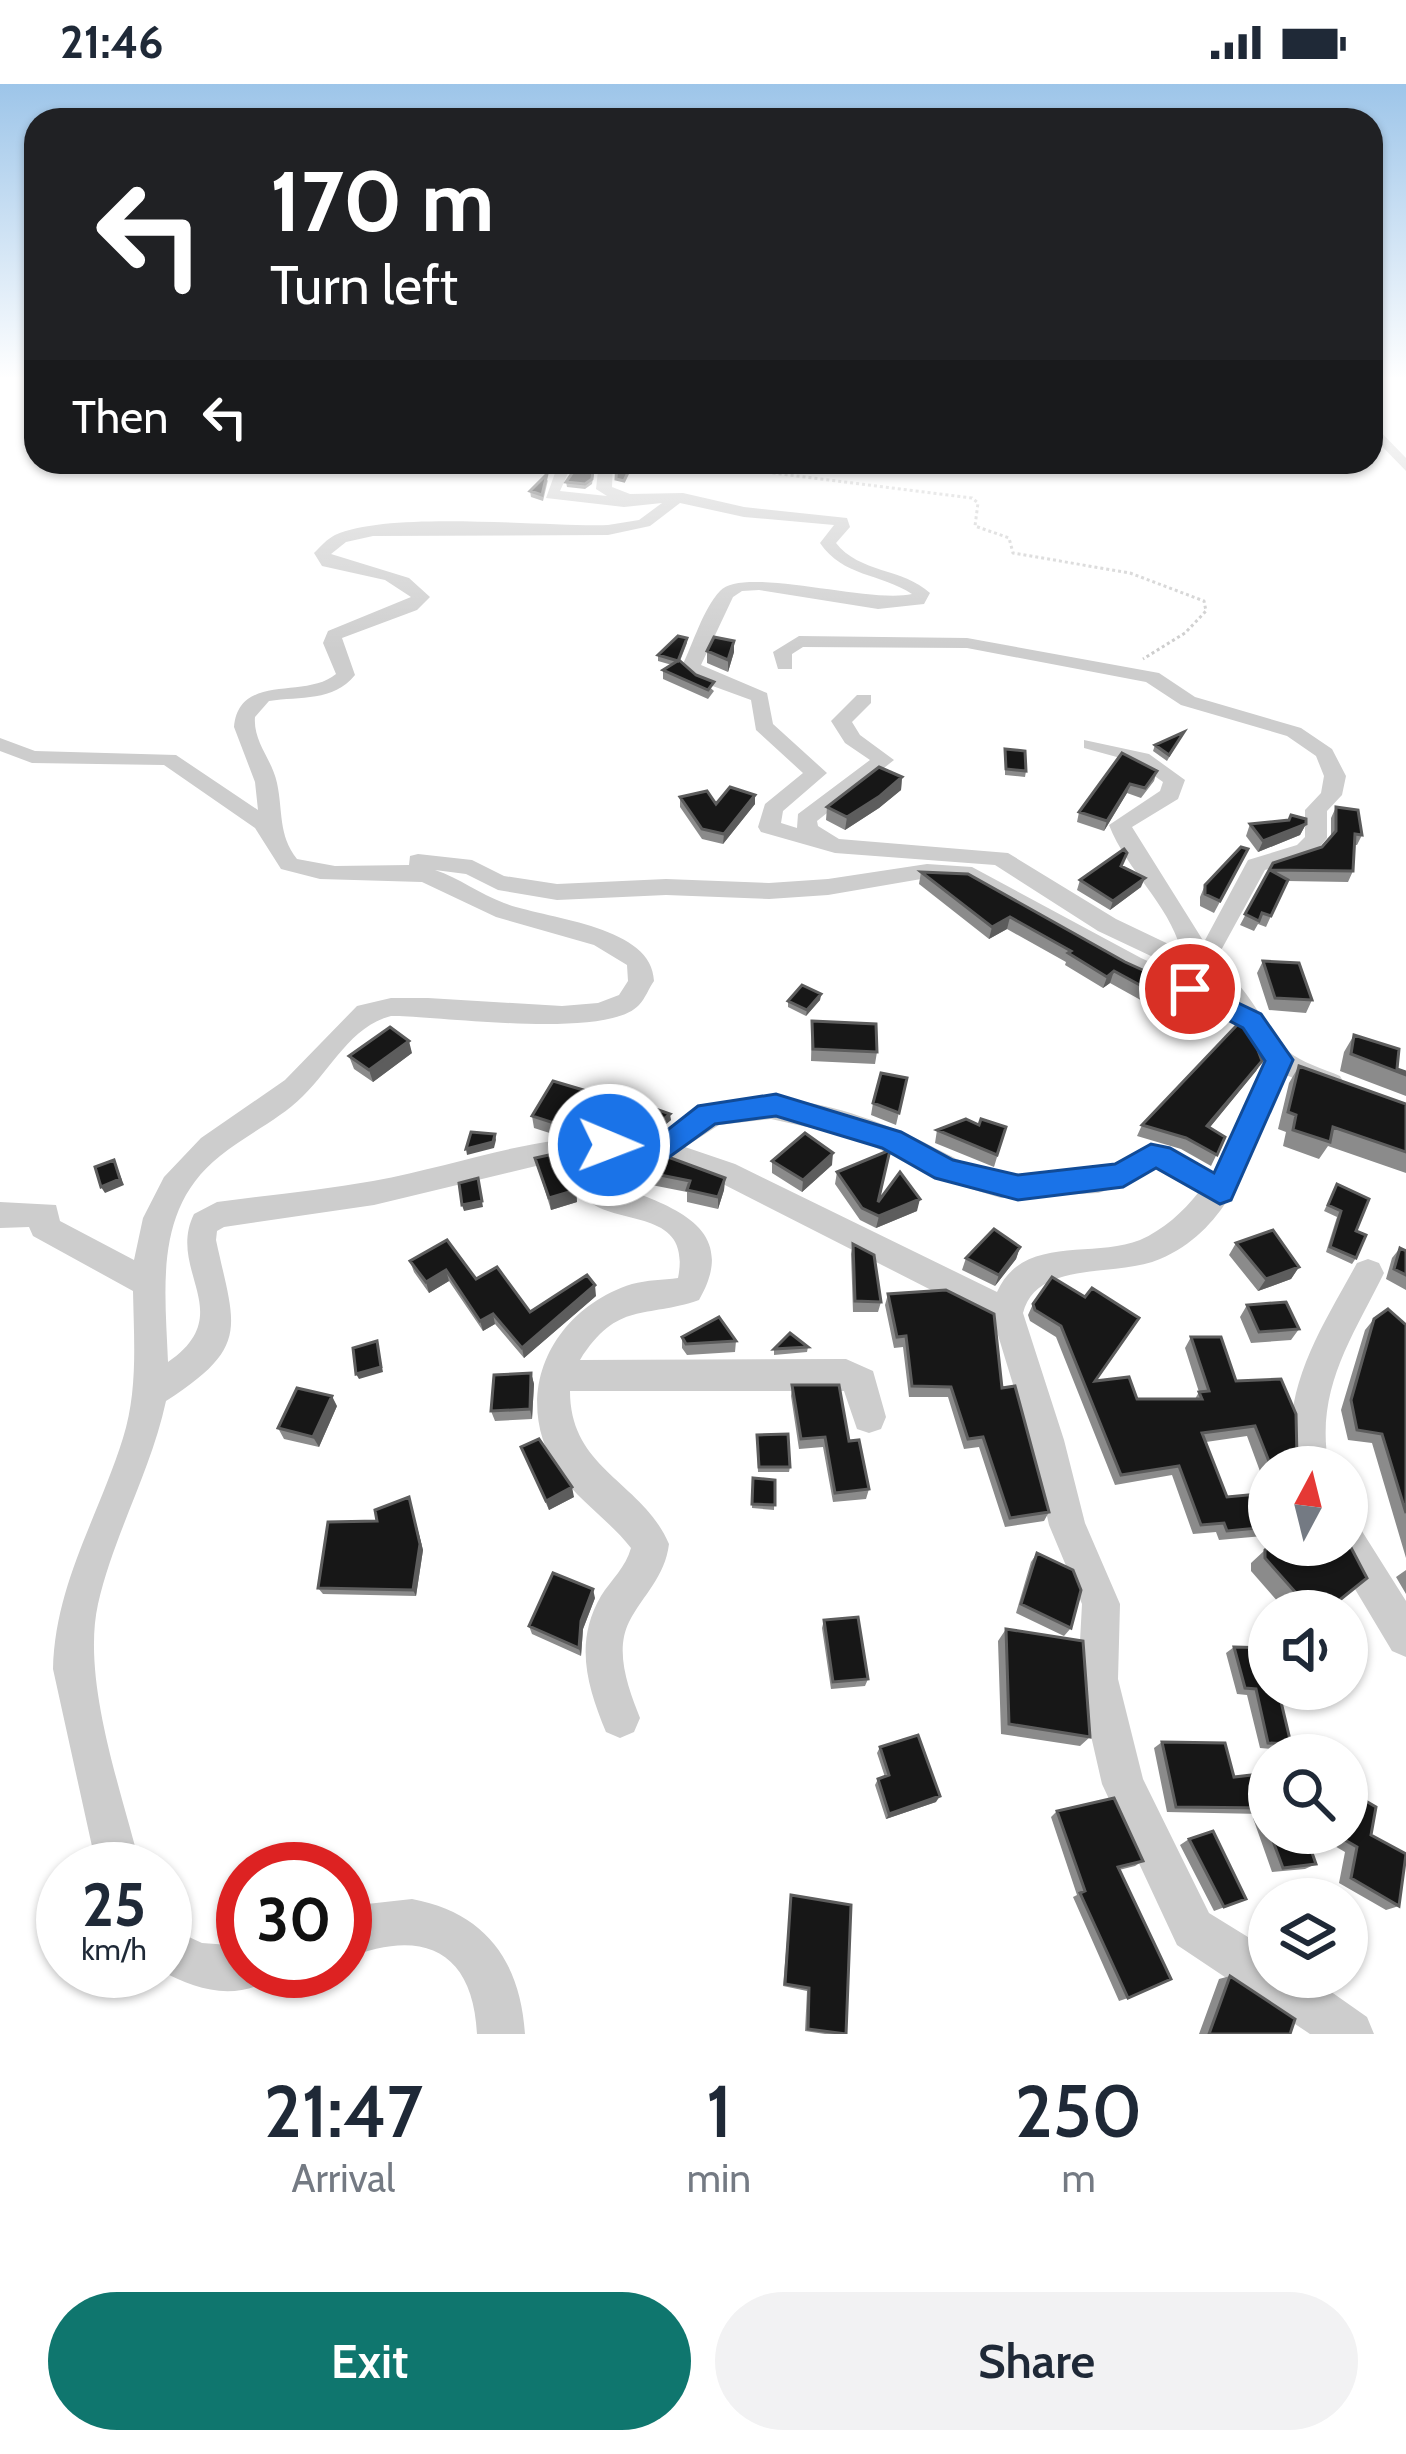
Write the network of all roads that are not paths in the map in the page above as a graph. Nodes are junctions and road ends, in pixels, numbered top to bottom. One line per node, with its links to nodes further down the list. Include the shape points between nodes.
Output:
1 (559, 474): 4 (street, via 550,491 556,497)
2 (604, 474): 4 (street, via 607,494)
3 (676, 498): 4 (street); 9 (street, via 650,520 622,529 388,528 330,542 322,553 328,562 389,577 421,597 334,635 346,675 336,686 277,692 248,711 243,733 266,779); 10 (street, via 841,520 828,543 836,555 921,592 918,600 890,604 738,586 726,594 692,661 706,677 760,697 763,726 816,773 773,809 769,827)
4 (640, 500)
5 (785, 664): 11 (street, via 782,652 799,641 967,643 1152,677 1188,701 1294,732 1325,753 1335,776 1331,795 1316,809 1313,844 1256,865)
6 (864, 699): 10 (street, via 841,721 852,739 883,755 883,764 806,819)
7 (0, 744): 9 (street, via 32,757 169,759 265,825)
8 (1091, 744): 11 (street, via 1142,758 1174,780 1170,794 1120,825 1190,928)
9 (270, 838): 12 (street, via 318,855 472,867 498,883 557,892 770,891 927,871 971,874); 20 (street, via 295,867 424,875 490,906 618,946 639,964 639,990 618,1007 564,1016 405,1004 366,1013 299,1084 200,1155 155,1216)
10 (835, 846): 11 (street, via 1000,857 1108,925)
11 (1197, 967): 12 (street)
12 (1252, 1021): 13 (street)
13 (1280, 1060): 14 (street); 17 (street)
14 (1357, 1089)
15 (566, 1147): 16 (street); 22 (street, via 598,1191 645,1204 685,1232 696,1265 688,1290 632,1298 598,1316 566,1346); 23 (street, via 392,1190 217,1215 200,1246 220,1326 216,1340)
16 (661, 1151): 17 (street, via 708,1114 776,1105 891,1140 985,1181 1018,1187 1096,1180 1160,1156); 21 (street, via 725,1172)
17 (1220, 1191): 21 (street, via 1149,1251 1022,1274)
18 (0, 1216): 20 (street, via 45,1214 44,1228)
19 (1368, 1273): 25 (street, via 1305,1397)
20 (146, 1282): 23 (street)
21 (1007, 1313): 31 (street, via 1067,1525 1101,1604 1098,1679 1123,1784 1193,1929)
22 (554, 1376): 24 (street, via 846,1375 861,1382); 28 (street, via 553,1422 564,1448 650,1544 603,1640 605,1680)
23 (148, 1394): 29 (street, via 143,1431 80,1591 71,1638)
24 (869, 1418)
25 (1305, 1446)
26 (1362, 1566): 27 (street)
27 (1406, 1637)
28 (620, 1718)
29 (113, 1842)
30 (372, 1927): 33 (street, via 421,1922 453,1930 480,1955 496,1990)
31 (1248, 1964)
32 (1299, 1998): 34 (street)
33 (501, 2034)
34 (1350, 2034)

